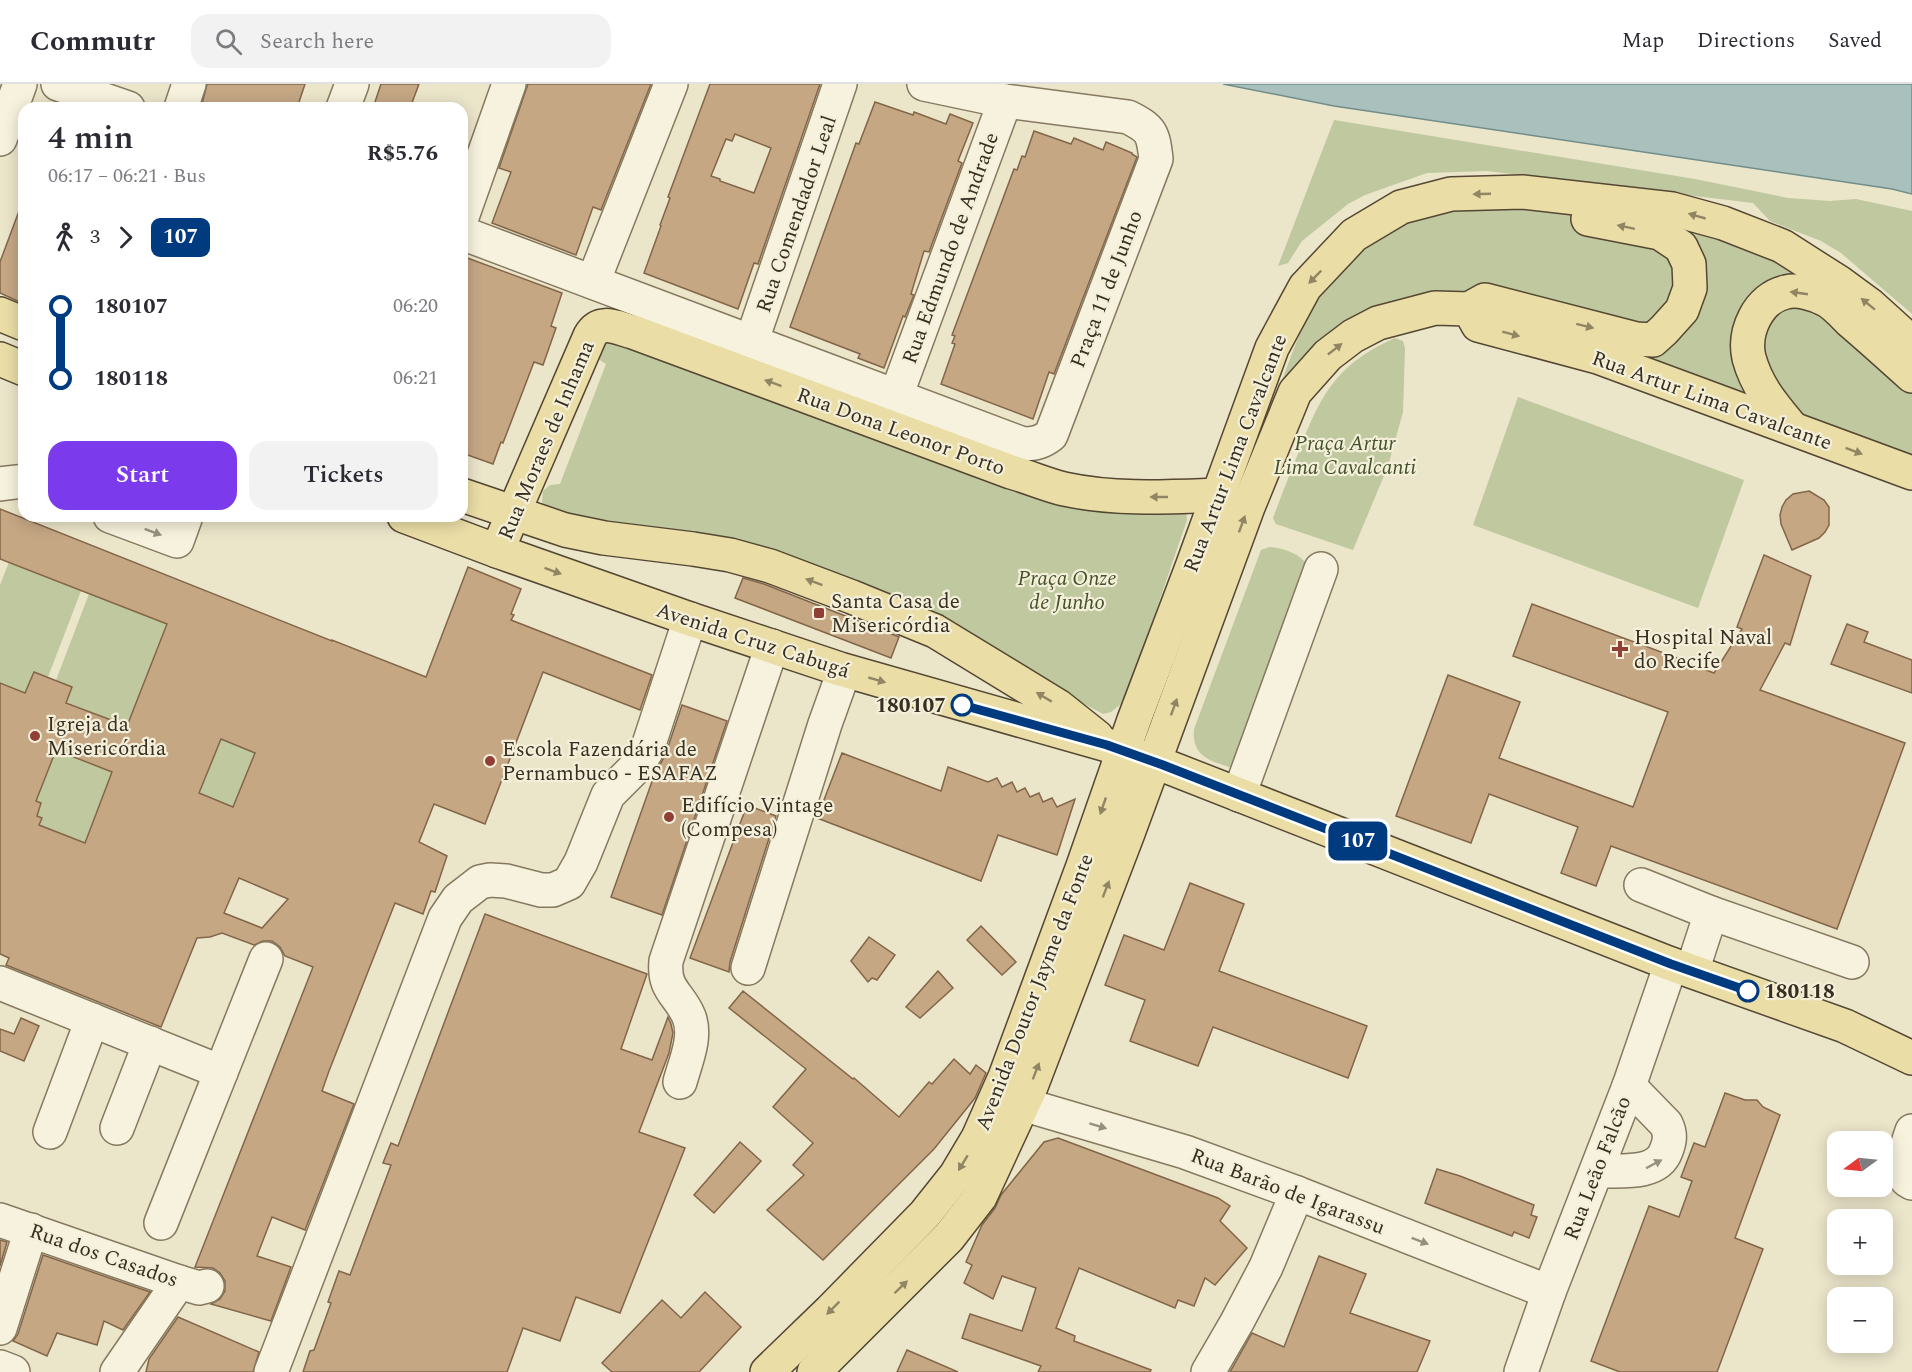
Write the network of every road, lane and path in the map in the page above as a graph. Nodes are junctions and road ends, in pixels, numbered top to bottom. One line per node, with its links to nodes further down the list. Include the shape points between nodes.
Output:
1 (20, 84): 13 (street)
2 (58, 84): 10 (street)
3 (189, 84): 11 (street)
4 (352, 84): 12 (street)
5 (509, 84): 15 (street)
6 (671, 84): 17 (street)
7 (840, 84): 22 (street, Rua Comendador Leal)
8 (924, 84): 9 (street)
9 (1005, 100): 27 (street, Rua Edmundo de Andrade); 29 (street, Praça 11 de Junho, via 1128,117 1145,125 1153,138 1156,159 1051,435)
10 (110, 102)
11 (183, 102)
12 (345, 102)
13 (0, 139)
14 (1522, 192): 18 (main road, one-way to 14, via 1485,300 1653,340 1682,310 1690,288 1689,264 1681,247 1660,234 1545,210); 23 (main road, Rua Artur Lima Cavalcante, one-way to 14, via 1870,305 1782,246 1672,209); 31 (main road, Rua Artur Lima Cavalcante, one-way to 31, via 1451,194 1401,207 1354,235 1305,287 1272,348)
15 (468, 200)
16 (468, 235): 17 (street, Rua Dona Leonor Porto)
17 (593, 282): 22 (street, Rua Dona Leonor Porto)
18 (1469, 309): 28 (main road, Rua Artur Lima Cavalcante, one-way to 28, via 1478,325 1598,357); 42 (main road, Rua Artur Lima Cavalcante, one-way to 18, via 1248,507 1295,392 1328,355 1378,323 1435,308)
19 (0, 315): 20 (main road)
20 (18, 322)
21 (594, 328): 31 (main road, Rua Dona Leonor Porto, one-way to 21, via 1125,497 1063,489 633,332 603,325); 33 (main road, Rua Moraes de Inhama)
22 (751, 343): 27 (street, Rua Dona Leonor Porto)
23 (1912, 343)
24 (0, 359): 25 (main road)
25 (18, 366)
26 (1912, 376): 28 (main road, one-way to 28, via 1827,300 1798,291 1784,292 1766,303 1753,320 1748,355 1765,395)
27 (896, 396): 29 (street, Rua Dona Leonor Porto, via 1023,444)
28 (1792, 428): 30 (main road, Rua Artur Lima Cavalcante, one-way to 30)
29 (1034, 444)
30 (1912, 473)
31 (1217, 495): 42 (main road, Rua Artur Lima Cavalcante)
32 (468, 497): 33 (main road, Avenida Cruz Cabugá)
33 (513, 514): 37 (main road, Rua Moraes de Inhama); 42 (main road, Avenida Cruz Cabugá, one-way to 33, via 935,631 852,597 730,555 604,538)
34 (126, 522): 35 (street, one-way to 35, via 177,541)
35 (184, 522)
36 (420, 522): 37 (main road, Avenida Cruz Cabugá)
37 (497, 551): 39 (main road, Avenida Cruz Cabugá, one-way to 39)
38 (1321, 569): 43 (street)
39 (690, 619): 40 (main road, Avenida Cruz Cabugá); 75 (street, via 647,750 608,795 569,883 547,890 506,881 480,882 458,899 445,918)
40 (772, 646): 41 (main road, Avenida Cruz Cabugá); 57 (street, via 666,961 668,983 687,1011 692,1028)
41 (844, 670): 42 (main road, Avenida Cruz Cabugá, one-way to 42); 49 (street)
42 (1128, 753): 43 (main road, Avenida Cruz Cabugá); 59 (main road, Avenida Doutor Jayme da Fonte, one-way to 42, via 1128,833); 76 (main road, Avenida Doutor Jayme da Fonte, one-way to 76, via 1005,1077 978,1138 956,1175 925,1214)
43 (1239, 795): 48 (main road, Avenida Cruz Cabugá)
44 (1641, 885): 45 (street)
45 (1711, 913): 47 (street); 48 (street, Rua Leão Falcão)
46 (266, 959): 56 (street)
47 (1852, 962)
48 (1682, 967): 52 (main road, Avenida Cruz Cabugá); 58 (street, Rua Leão Falcão)
49 (748, 968)
50 (0, 983): 51 (street)
51 (92, 1020): 54 (street); 62 (street)
52 (1845, 1026): 53 (main road, Avenida Cruz Cabugá); 55 (main road, Avenida Cruz Cabugá)
53 (1912, 1036)
54 (150, 1043): 56 (street); 60 (street)
55 (1912, 1058)
56 (221, 1072): 67 (street)
57 (680, 1082)
58 (1629, 1086): 63 (street, Rua Leão Falcão); 63 (street, one-way to 58, via 1656,1166 1670,1141 1666,1124)
59 (1022, 1104): 65 (street, Rua Barão de Igarassu, one-way to 65, via 1185,1152); 72 (main road, Avenida Doutor Jayme da Fonte, one-way to 59, via 949,1237 980,1197)
60 (117, 1128)
61 (1912, 1131): 64 (street, via 1903,1167 1906,1180)
62 (50, 1132)
63 (1597, 1172): 69 (street, Rua Leão Falcão)
64 (1912, 1183)
65 (1297, 1193): 69 (street, Rua Barão de Igarassu, one-way to 69); 77 (street, via 1266,1267)
66 (0, 1220): 68 (street, Rua dos Casados)
67 (161, 1223)
68 (31, 1230): 70 (street); 74 (street, Rua dos Casados, via 193,1284)
69 (1549, 1292): 78 (street, Rua Leão Falcão)
70 (0, 1328)
71 (0, 1367): 73 (street)
72 (816, 1371)
73 (13, 1372)
74 (117, 1372)
75 (271, 1372)
76 (767, 1372)
77 (1208, 1372)
78 (1521, 1372)

